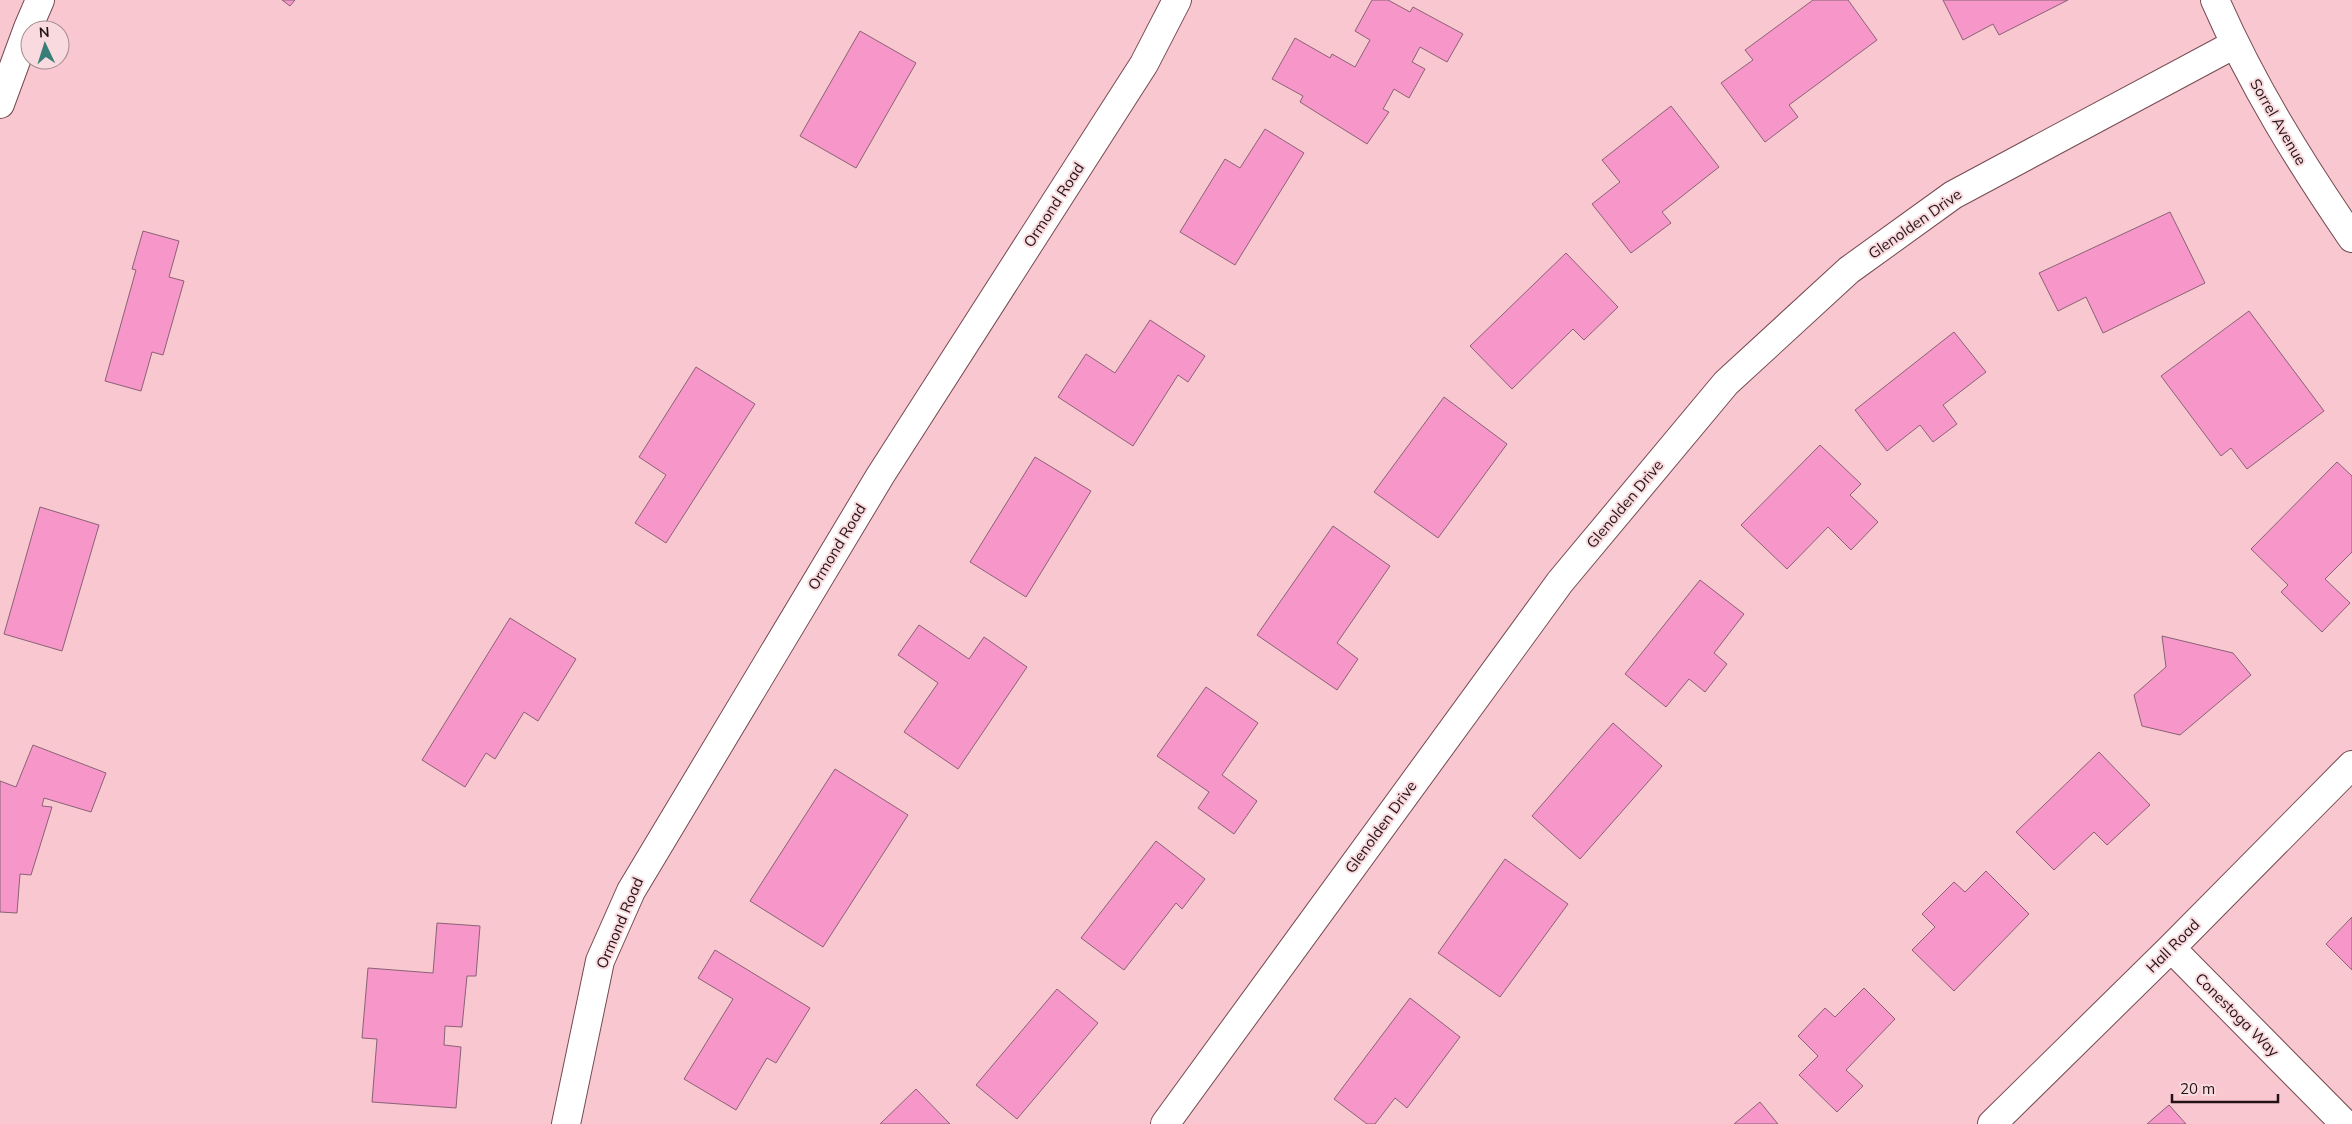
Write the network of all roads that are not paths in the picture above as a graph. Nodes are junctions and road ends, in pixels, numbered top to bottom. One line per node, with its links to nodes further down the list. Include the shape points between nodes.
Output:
1 (40, 0): 5 (street)
2 (1177, 0): 9 (street, Ormond Road, via 1144,64 880,476 631,891 600,961)
3 (2215, 0): 4 (street, Sorrel Avenue)
4 (2234, 44): 6 (street, Sorrel Avenue, via 2299,160); 10 (street, Glenolden Drive, via 1953,196 1849,270 1726,383 1560,582)
5 (0, 104)
6 (2352, 238)
7 (2352, 765): 8 (street, Hall Road)
8 (2171, 948): 11 (street, Hall Road); 12 (street, Conestoga Way)
9 (566, 1124)
10 (1165, 1124)
11 (1992, 1124)
12 (2345, 1124)

